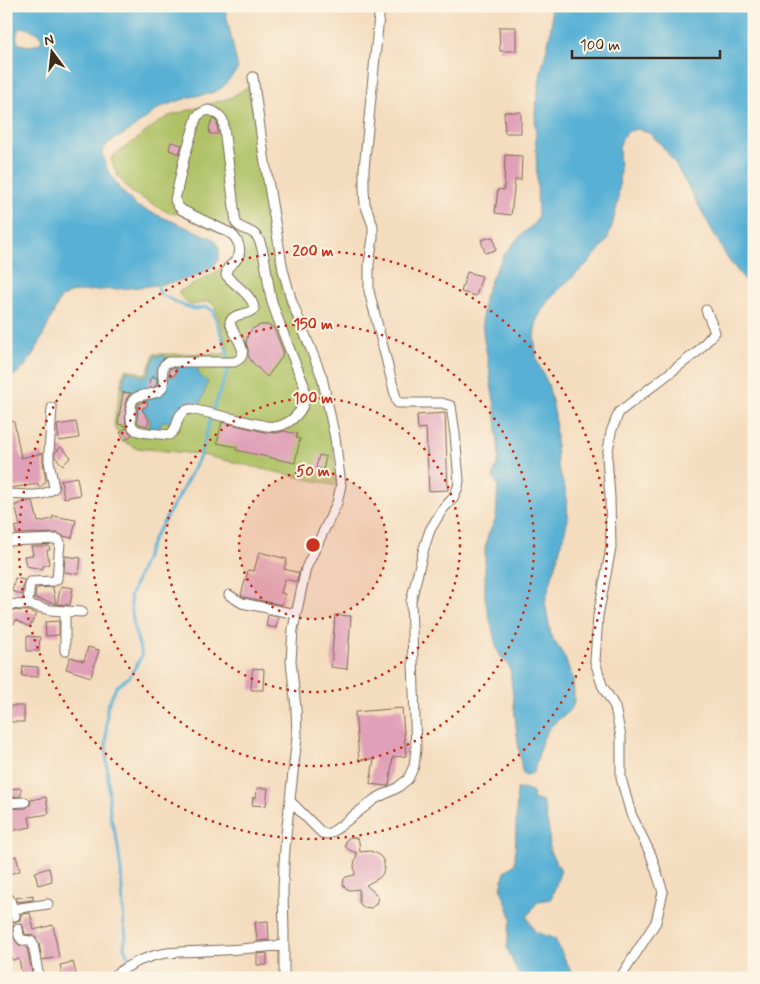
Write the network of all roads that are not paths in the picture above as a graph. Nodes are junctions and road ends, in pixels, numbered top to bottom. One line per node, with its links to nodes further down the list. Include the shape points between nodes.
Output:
1 (380, 6): 17 (street, via 364,169 366,204 373,226 369,291 397,402 451,406 459,481 456,493 430,530 411,601 416,749 408,779 328,834 322,833)
2 (253, 77): 15 (street, via 284,270 292,302 322,376 335,438 340,485 337,503 306,568)
3 (706, 310): 27 (street, via 715,332 697,352 619,412 611,432 607,457 611,548 598,616 595,661 602,685 615,707 621,737 621,778 631,814 651,855 663,892 656,922)
4 (52, 408): 6 (street, via 49,461 54,488 37,495)
5 (218, 415): 5 (street, via 277,426 295,418 305,398 304,385 273,303 258,238 236,223 223,120 214,110 208,110 197,116 175,200 182,210 230,234 239,244 240,252 228,266 226,275 254,304 250,312 238,314 230,321 243,353 234,362 168,362 162,368 163,387 137,396 131,403 130,419 138,432 169,435 173,434 179,416 186,410)
6 (6, 494)
7 (6, 504): 8 (street)
8 (6, 531)
9 (6, 541): 12 (street, via 58,539 60,542 58,580 30,582)
10 (229, 595): 15 (street, via 242,603)
11 (6, 604): 12 (street)
12 (27, 604): 13 (street)
13 (64, 611): 14 (street); 16 (street)
14 (82, 612)
15 (296, 614): 17 (street, via 291,651 297,736)
16 (66, 651)
17 (290, 801): 23 (street, via 283,890)
18 (25, 802): 19 (street)
19 (6, 803)
20 (6, 895): 21 (street, via 14,912)
21 (48, 904)
22 (18, 930): 24 (street, via 22,940 33,944)
23 (284, 945): 25 (street, via 164,954 146,958); 26 (street)
24 (39, 978)
25 (110, 978)
26 (284, 978)
27 (620, 978)

